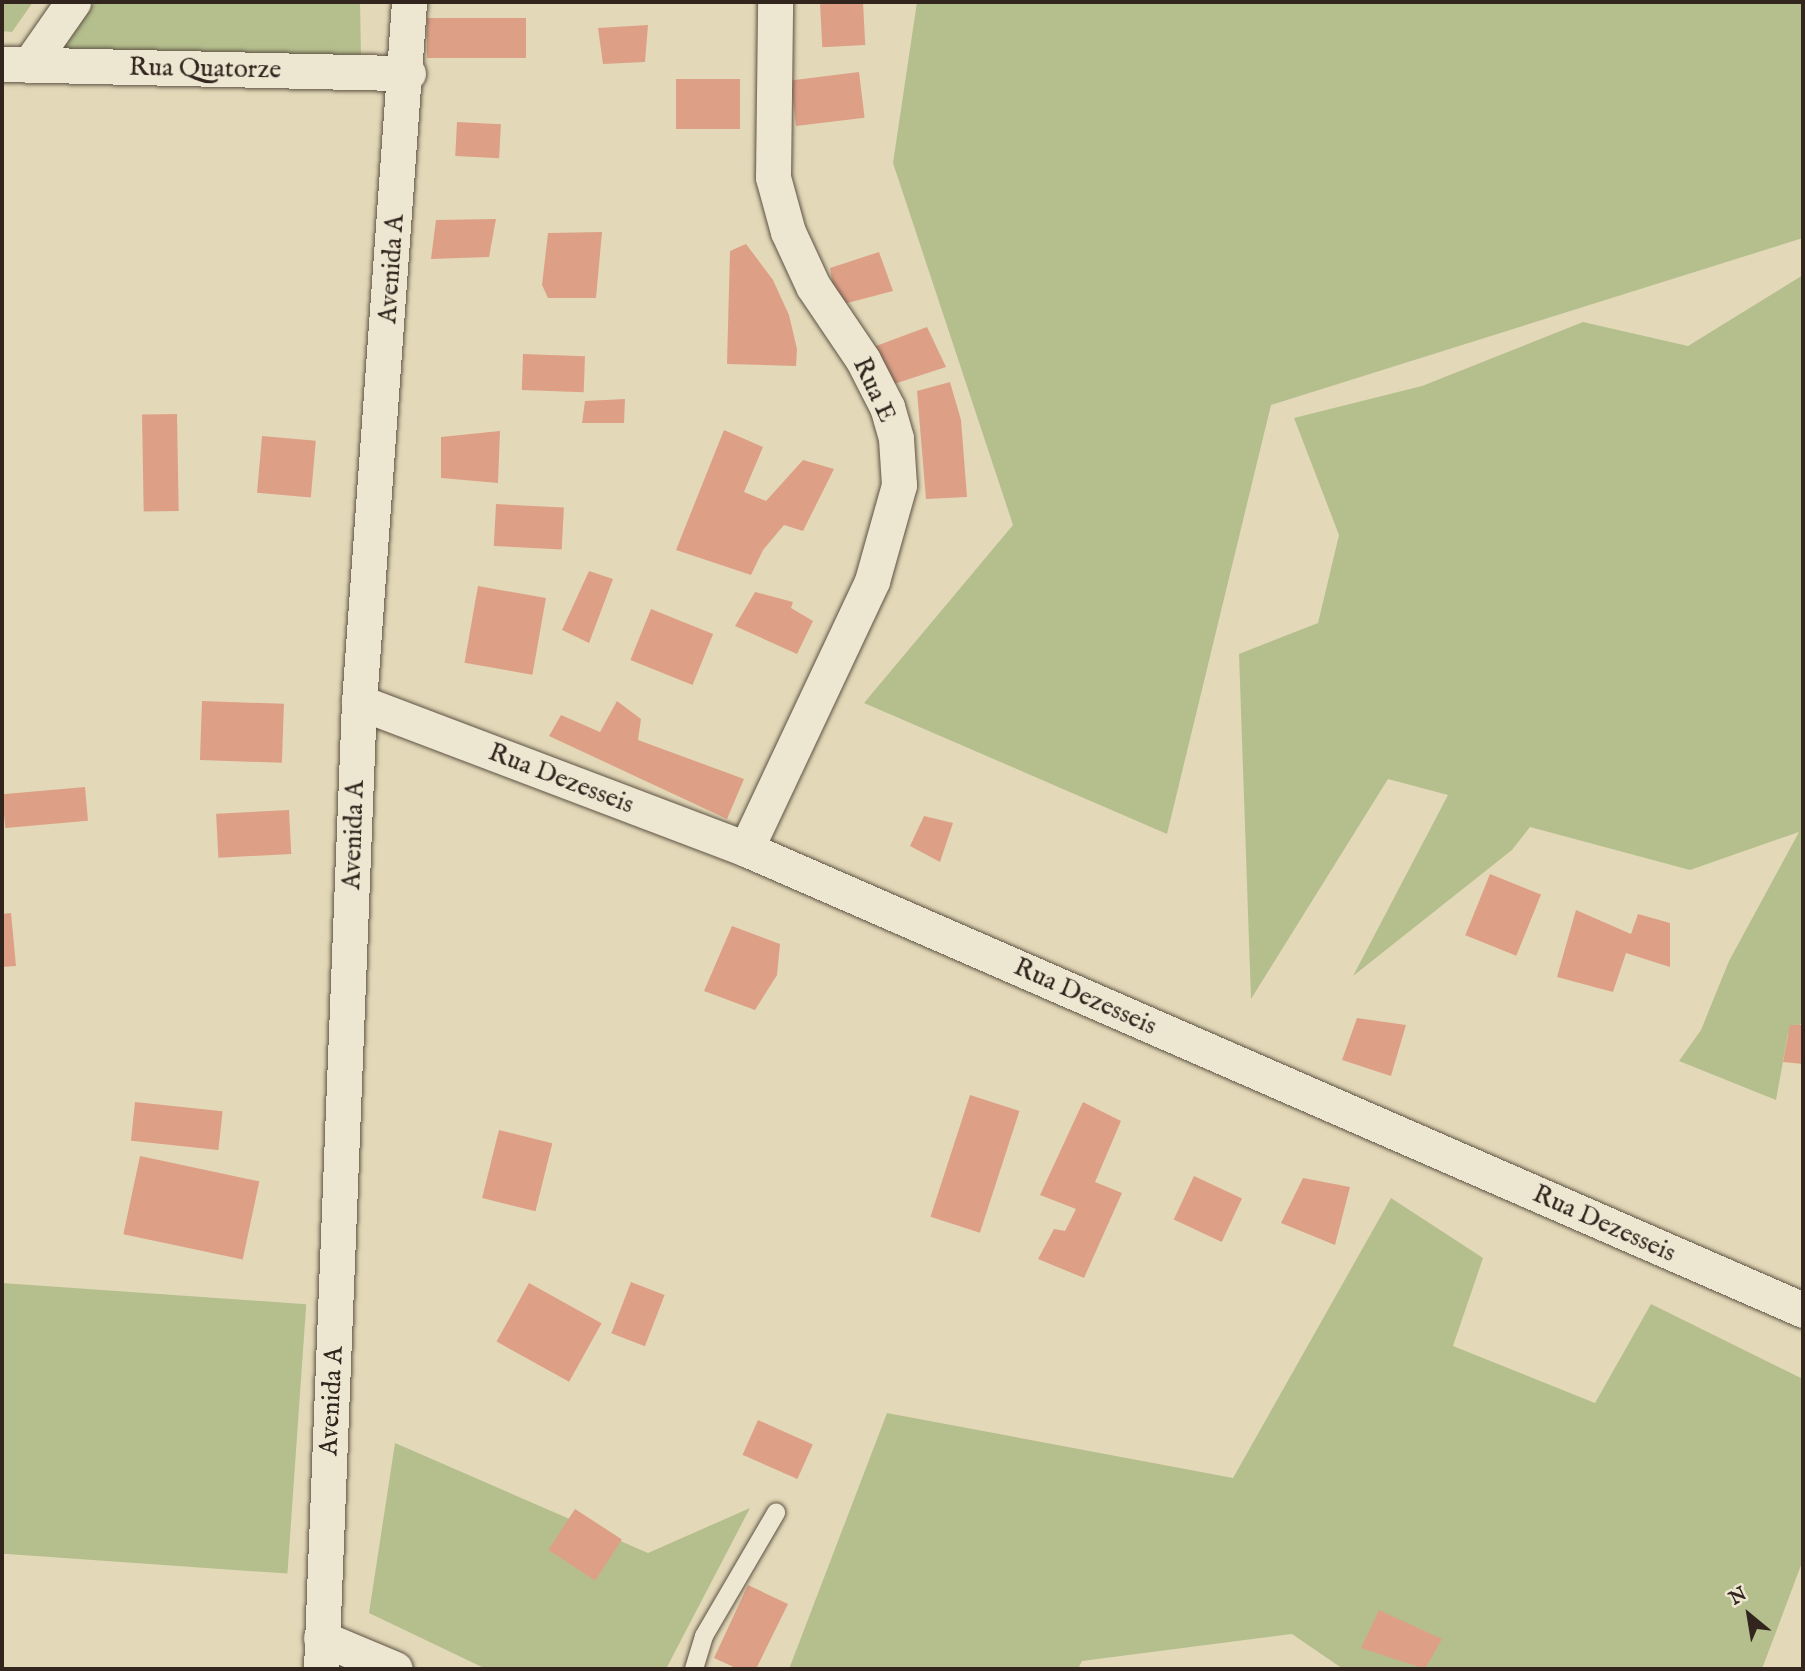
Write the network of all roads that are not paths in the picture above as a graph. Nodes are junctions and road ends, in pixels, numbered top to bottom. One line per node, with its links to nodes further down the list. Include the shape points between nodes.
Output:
1 (73, 2): 4 (street)
2 (409, 2): 5 (street, Avenida A)
3 (775, 2): 7 (street, Rua E, via 773,177 788,232 813,286 863,360 887,407 896,438 899,485 872,581)
4 (15, 64): 5 (street, Rua Quatorze)
5 (408, 73): 6 (street, Avenida A)
6 (359, 702): 7 (street, Rua Dezesseis); 10 (street, Avenida A)
7 (746, 849): 8 (street, Rua Dezesseis)
8 (1803, 1310)
9 (776, 1513): 12 (lane, via 704,1636)
10 (321, 1654): 11 (street)
11 (395, 1669)
12 (694, 1669)

